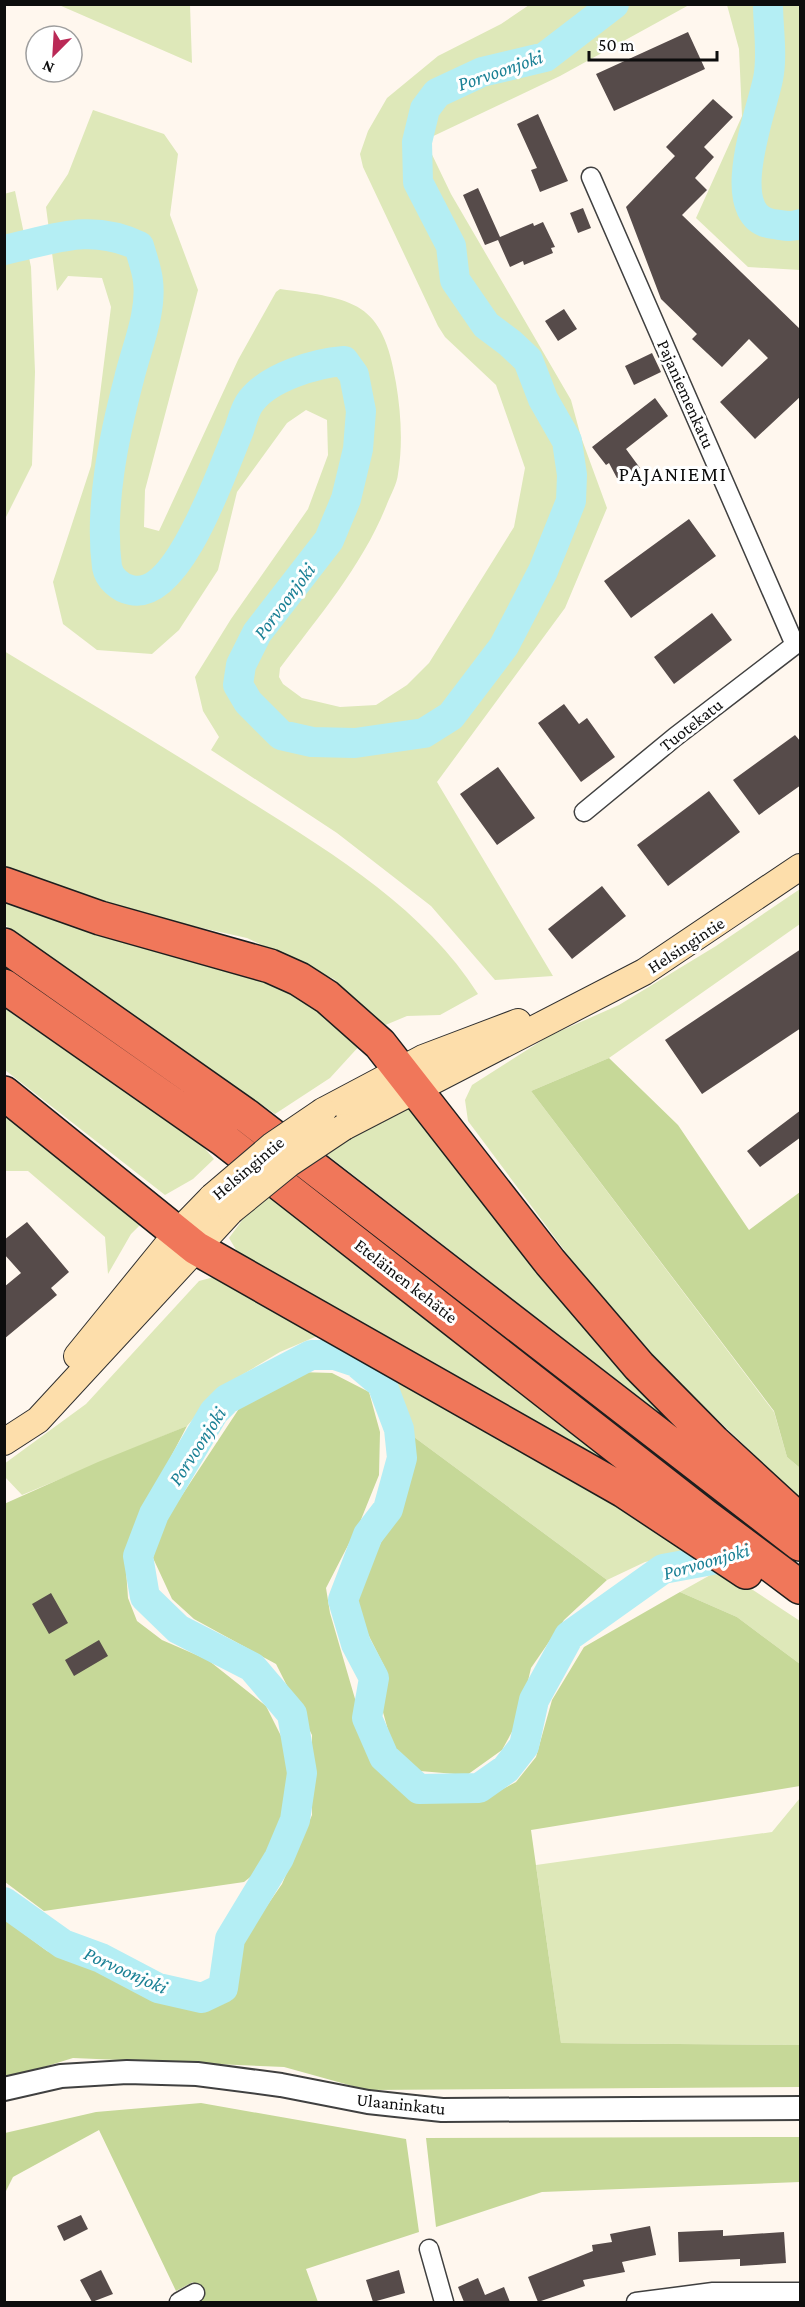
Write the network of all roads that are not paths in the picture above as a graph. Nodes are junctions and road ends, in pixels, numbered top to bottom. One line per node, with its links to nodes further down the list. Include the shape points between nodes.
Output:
1 (591, 177): 2 (street, Pajaniemenkatu)
2 (798, 643): 3 (street, Tuotekatu)
3 (584, 812)
4 (801, 867): 8 (main road, Helsingintie, via 644,972 527,1034)
5 (4, 884): 8 (highway, via 100,918 270,966 299,980 327,997 365,1029)
6 (4, 945): 13 (highway, Eteläinen kehätie, via 265,1130)
7 (4, 986): 15 (highway, Eteläinen kehätie, via 224,1140)
8 (407, 1079): 10 (main road, Helsingintie, bridge, via 344,1127); 10 (main road, Helsingintie, bridge, via 323,1112 273,1145); 13 (highway, via 595,1316)
9 (4, 1093): 11 (highway)
10 (221, 1204): 11 (main road, Helsingintie)
11 (186, 1241): 12 (main road, Helsingintie); 15 (highway, via 624,1491)
12 (7, 1435)
13 (745, 1488): 14 (highway); 16 (highway, Eteläinen kehätie)
14 (801, 1521)
15 (694, 1523): 17 (highway, Eteläinen kehätie)
16 (801, 1544)
17 (796, 1594)
18 (4, 2089): 19 (street, Ulaaninkatu, via 61,2076 127,2072 197,2074 368,2102 442,2109)
19 (801, 2108)
20 (429, 2249): 22 (street)
21 (801, 2292): 23 (street, via 713,2292)
22 (444, 2302)
23 (636, 2302)

